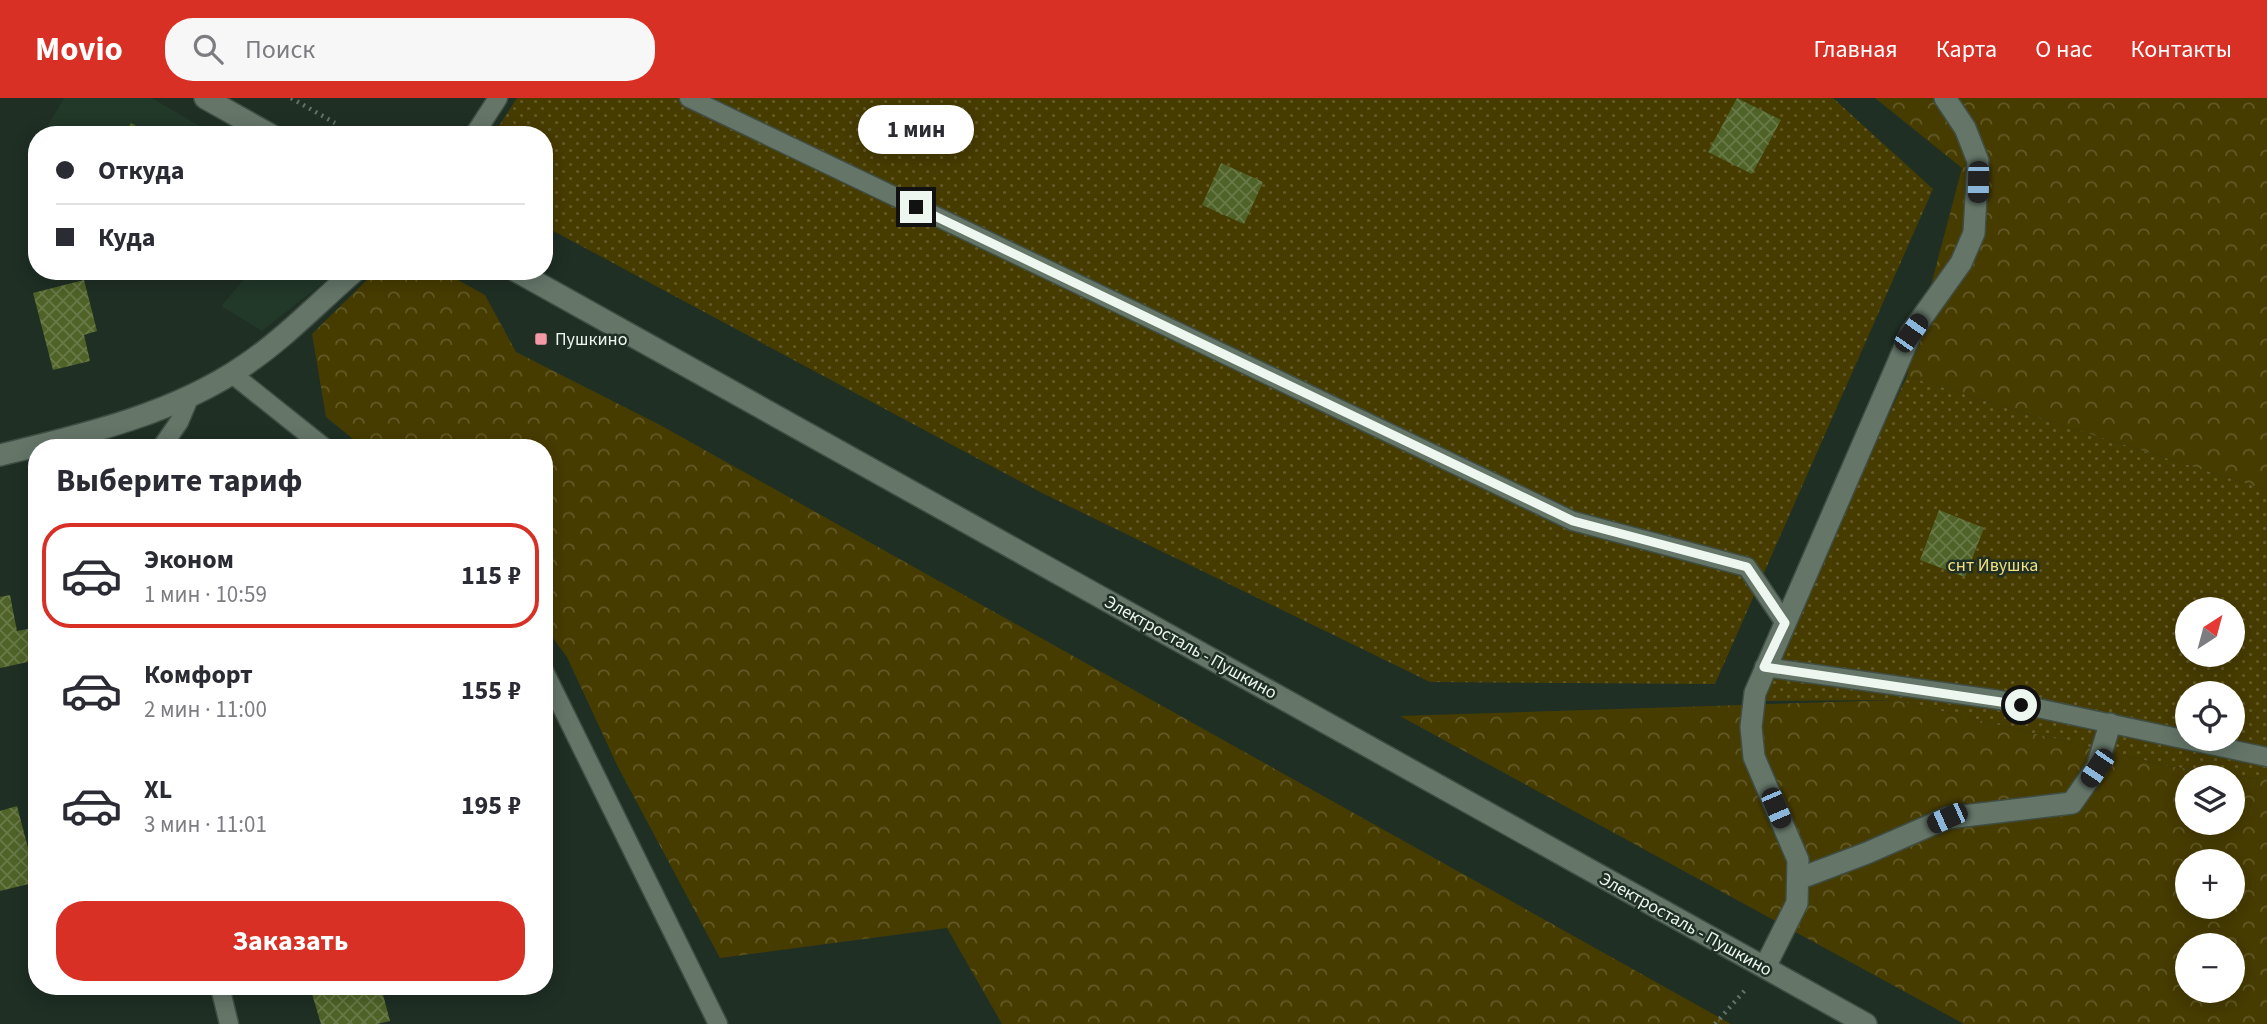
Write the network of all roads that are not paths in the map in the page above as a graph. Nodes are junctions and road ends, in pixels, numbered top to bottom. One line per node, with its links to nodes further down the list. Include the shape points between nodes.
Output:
1 (205, 98): 5 (street)
2 (498, 98): 6 (lane)
3 (689, 98): 16 (lane, via 1573,521 1747,567)
4 (1945, 98): 16 (street, via 1965,128 1978,161 1974,233 1961,263 1911,333)
5 (255, 126)
6 (480, 126)
7 (345, 280): 9 (street, via 287,332)
8 (532, 280): 22 (street, Электросталь - Пушкино)
9 (231, 373): 10 (street); 13 (lane)
10 (190, 396): 11 (street); 12 (lane)
11 (67, 439)
12 (167, 439)
13 (315, 439)
14 (28, 448): 15 (street)
15 (0, 454)
16 (1785, 623): 17 (street)
17 (1764, 667): 19 (lane, via 2000,700); 21 (street, via 1751,727 1754,757 1798,860)
18 (553, 689): 25 (lane)
19 (2110, 724): 20 (lane); 21 (street, via 2097,768 2072,803 1947,818)
20 (2267, 757)
21 (1798, 878): 22 (street, via 1797,903)
22 (1765, 967): 26 (street, Электросталь - Пушкино)
23 (222, 995): 24 (lane)
24 (229, 1024)
25 (718, 1024)
26 (1866, 1024)

